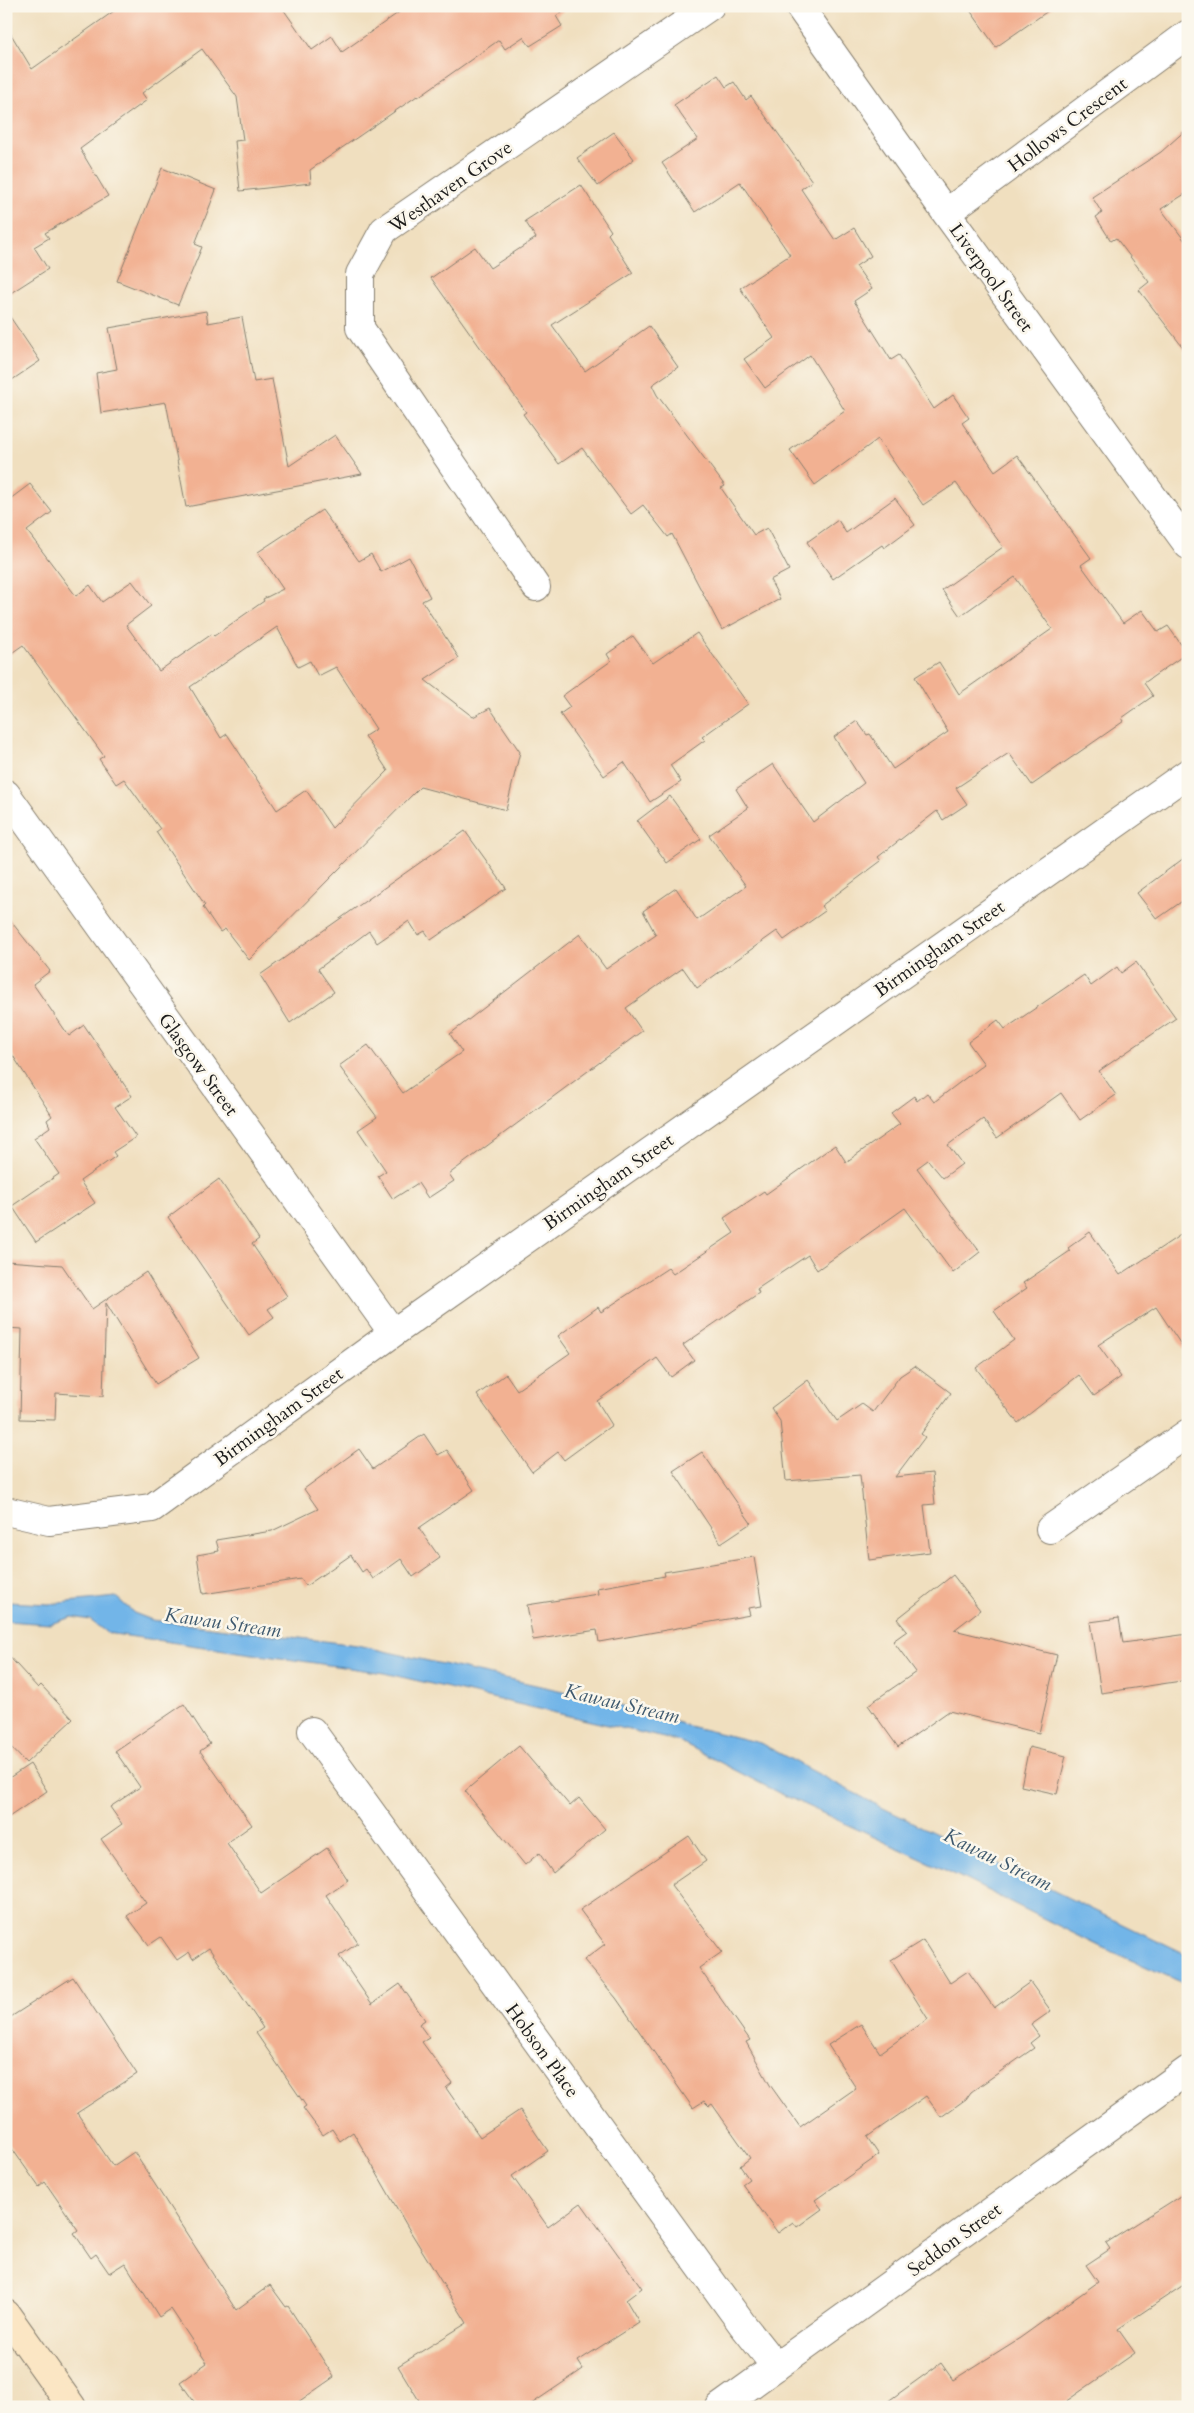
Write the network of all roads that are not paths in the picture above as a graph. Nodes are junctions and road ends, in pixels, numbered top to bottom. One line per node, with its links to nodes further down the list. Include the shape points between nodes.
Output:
1 (710, 6): 6 (street, Westhaven Grove, via 384,230 360,274 360,328)
2 (799, 6): 4 (street, Liverpool Street)
3 (1188, 34): 4 (street, Hollows Crescent)
4 (946, 213): 5 (street, Liverpool Street)
5 (1188, 545)
6 (536, 587)
7 (1188, 772): 9 (street, Birmingham Street)
8 (6, 794): 9 (street, Glasgow Street)
9 (393, 1333): 11 (street, Birmingham Street, via 152,1508 49,1521)
10 (1188, 1433): 12 (street)
11 (6, 1511)
12 (1050, 1529)
13 (312, 1731): 16 (street, Hobson Place)
14 (1188, 2070): 16 (street, Seddon Street)
15 (6, 2314): 17 (main road)
16 (776, 2367): 18 (street, Seddon Street)
17 (72, 2407)
18 (720, 2407)

